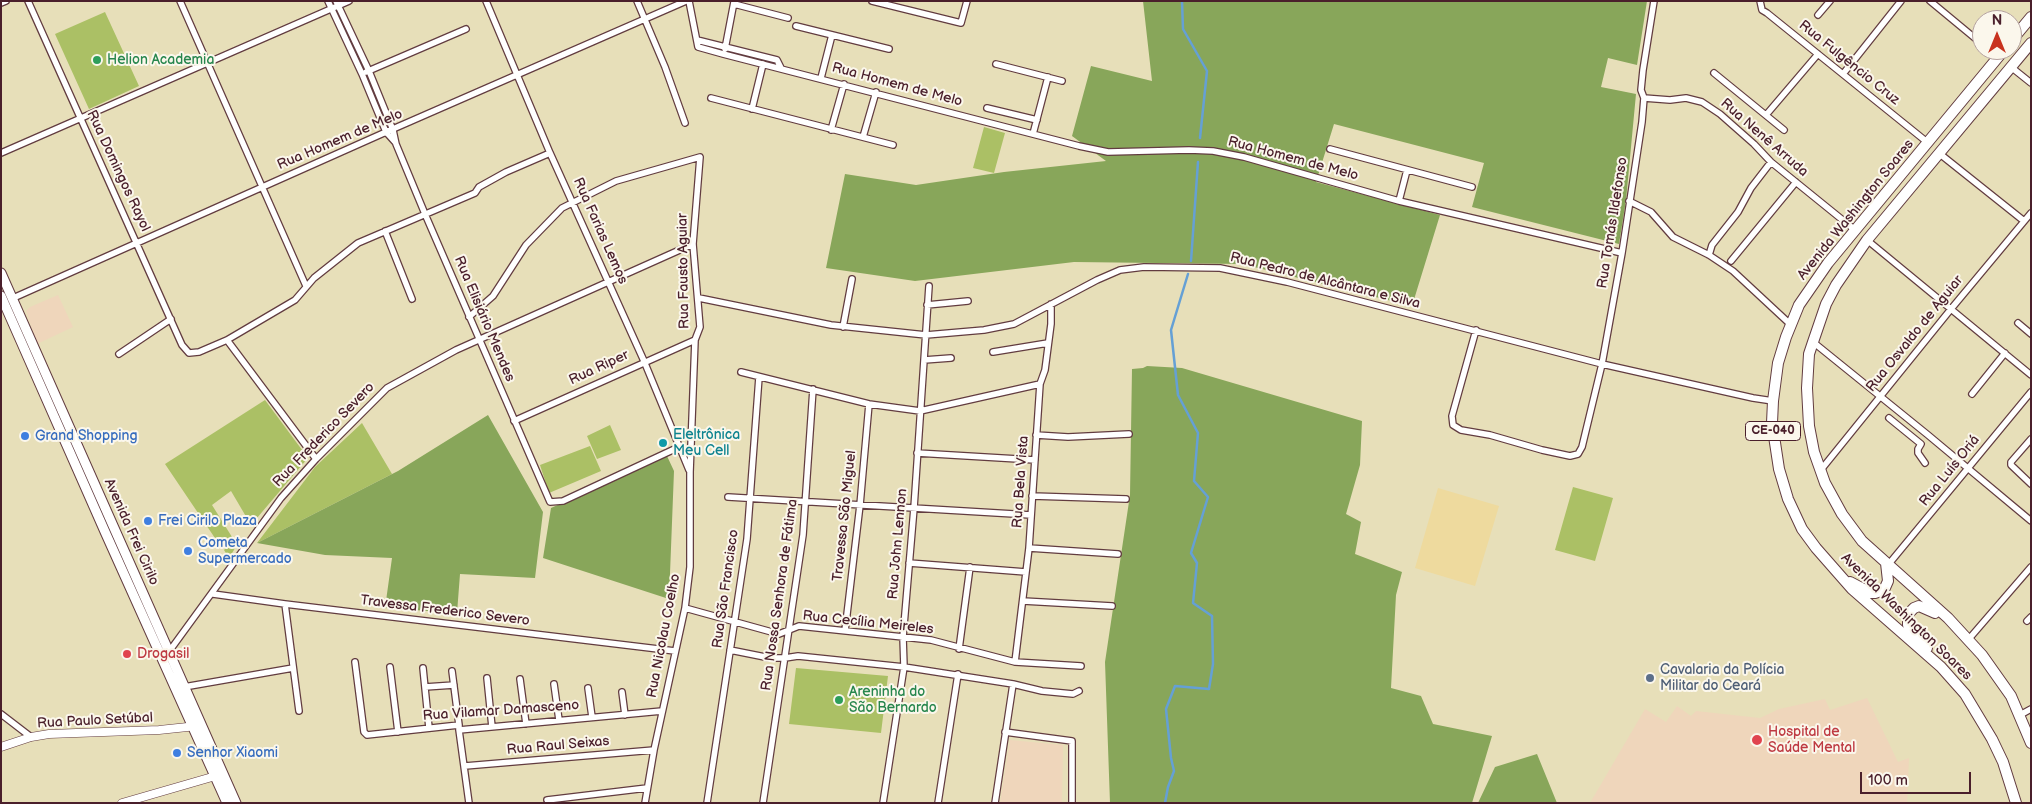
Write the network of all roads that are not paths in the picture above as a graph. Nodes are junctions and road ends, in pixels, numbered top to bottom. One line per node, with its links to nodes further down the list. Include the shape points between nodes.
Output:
1 (6, 1): 17 (street)
2 (28, 1): 57 (street, Rua Domingos Rayol)
3 (180, 1): 36 (street)
4 (328, 1): 19 (street, Rua Elisiário Mendes)
5 (349, 1): 18 (street)
6 (486, 1): 45 (street, Rua Farias Lemos)
7 (637, 1): 22 (street)
8 (688, 1): 22 (street, Rua Homem de Melo); 30 (street)
9 (872, 1): 10 (street, via 961,23)
10 (967, 1)
11 (1654, 1): 53 (street, Rua Tomás Ildefonso, via 1643,70 1641,90)
12 (1760, 1): 34 (street, Rua Fulgêncio Cruz, via 1762,10)
13 (1830, 1): 20 (street)
14 (1901, 1): 44 (street)
15 (1930, 1): 28 (street)
16 (734, 2): 23 (street); 31 (street)
17 (1, 3)
18 (337, 4): 19 (street); 41 (street, Rua Elisiário Mendes)
19 (331, 10): 36 (street); 43 (street, Rua Elisiário Mendes)
20 (1818, 15)
21 (2031, 17): 25 (highway)
22 (644, 18): 45 (street, Rua Homem de Melo); 59 (street)
23 (788, 18)
24 (796, 26): 27 (street)
25 (2022, 28)
26 (466, 29): 41 (street)
27 (832, 34): 32 (street); 47 (street)
28 (1972, 36)
29 (2031, 43): 39 (highway, Avenida Washington Soares / CE-040)
30 (698, 44): 31 (street, Rua Homem de Melo); 33 (street, Rua Homem de Melo)
31 (725, 47): 33 (street); 40 (street, Rua Homem de Melo, via 777,60)
32 (888, 49)
33 (724, 54): 37 (street, Rua Homem de Melo)
34 (1818, 54): 44 (street, Rua Fulgêncio Cruz); 56 (street)
35 (1996, 60): 66 (highway, Avenida Washington Soares / CE-040)
36 (208, 64): 57 (street); 76 (street)
37 (763, 64): 40 (street, Rua Homem de Melo); 55 (street)
38 (996, 64): 46 (street)
39 (2011, 67): 49 (street); 72 (highway, Avenida Washington Soares / CE-040)
40 (781, 68): 47 (street, Rua Homem de Melo)
41 (369, 71): 43 (street); 60 (street, Rua Elisiário Mendes)
42 (1714, 73): 56 (street)
43 (362, 74): 63 (street, Rua Elisiário Mendes)
44 (1843, 74): 66 (street, Rua Fulgêncio Cruz)
45 (516, 75): 60 (street, Rua Homem de Melo); 71 (street, Rua Farias Lemos)
46 (1048, 77): 48 (street); 58 (street)
47 (821, 78): 50 (street, Rua Homem de Melo)
48 (1062, 81)
49 (2031, 83)
50 (844, 84): 51 (street, Rua Homem de Melo); 61 (street)
51 (876, 92): 64 (street, Rua Homem de Melo); 65 (street)
52 (711, 98): 55 (street)
53 (1644, 98): 73 (street, Rua Nenê Arruda, via 1686,98 1702,102 1720,114); 79 (street, Rua Tomás Ildefonso)
54 (987, 108): 58 (street)
55 (752, 109): 61 (street)
56 (1766, 115): 62 (street)
57 (80, 119): 70 (street); 87 (street, Rua Domingos Rayol)
58 (1037, 120): 64 (street)
59 (684, 123)
60 (393, 130): 63 (street, Rua Homem de Melo); 67 (street, Rua Elisiário Mendes)
61 (831, 130): 65 (street)
62 (1784, 130)
63 (386, 132): 67 (street, Rua Elisiário Mendes); 76 (street, Rua Homem de Melo)
64 (1033, 134): 78 (street, Rua Homem de Melo, via 1108,152 1189,150 1244,156)
65 (863, 137): 68 (street)
66 (1927, 142): 84 (highway, Avenida Washington Soares / CE-040)
67 (396, 144): 82 (street, Rua Elisiário Mendes)
68 (893, 145)
69 (1330, 149): 74 (street)
70 (1, 153)
71 (550, 153): 80 (street, Rua Farias Lemos); 82 (street, via 506,172 479,187 475,193)
72 (1940, 154): 83 (street); 86 (highway, Avenida Washington Soares / CE-040)
73 (1771, 162): 75 (street, Rua Nenê Arruda); 90 (street, via 1712,245)
74 (1407, 170): 77 (street); 78 (street)
75 (1796, 182): 84 (street, Rua Nenê Arruda); 91 (street)
76 (262, 187): 87 (street, Rua Homem de Melo); 95 (street)
77 (1472, 187)
78 (1399, 201): 89 (street, Rua Homem de Melo)
79 (1629, 201): 89 (street, Rua Tomás Ildefonso); 90 (street, via 1651,212 1673,237)
80 (573, 202): 88 (street, Rua Fausto Aguiar, via 616,181 700,157); 94 (street, Rua Farias Lemos); 104 (street, via 562,208 526,245 493,296)
81 (2031, 213): 83 (street, Rua Osvaldo de Aguiar)
82 (425, 214): 85 (street); 104 (street, Rua Elisiário Mendes)
83 (2024, 221): 103 (street, Rua Osvaldo de Aguiar)
84 (1855, 230): 107 (highway, Avenida Washington Soares / CE-040, via 1819,276)
85 (385, 231): 95 (street, via 358,243); 98 (street)
86 (1867, 240): 103 (street); 115 (highway, Avenida Washington Soares / CE-040, via 1836,285)
87 (137, 243): 101 (street, Rua Homem de Melo); 105 (street, Rua Domingos Rayol)
88 (693, 244): 94 (street, Rua Frederico Severo); 97 (street, Rua Fausto Aguiar)
89 (1622, 253): 123 (street, Rua Tomás Ildefonso)
90 (1709, 255): 107 (street, via 1733,271)
91 (1731, 261)
92 (1, 273): 101 (main road, Avenida Frei Cirilo)
93 (852, 279): 108 (street)
94 (608, 281): 113 (street, Rua Frederico Severo); 122 (street, Rua Farias Lemos)
95 (306, 286): 112 (street, via 295,300)
96 (928, 286): 102 (street, Rua John Lennon)
97 (699, 298): 108 (street, Rua Pedro de Alcântara e Silva); 114 (street, Rua Fausto Aguiar, via 700,327)
98 (412, 299)
99 (968, 302): 102 (street)
100 (1051, 304): 109 (street, Rua Pedro de Alcântara e Silva, via 1120,270 1206,267 1237,270); 111 (street, Rua Pedro de Alcântara e Silva, via 1004,327); 116 (street, Rua Bela Vista)
101 (7, 305): 182 (main road, Avenida Frei Cirilo); 184 (main road, Avenida Frei Cirilo)
102 (927, 305): 111 (street, Rua John Lennon)
103 (1951, 309): 118 (street); 131 (street, Rua Osvaldo de Aguiar)
104 (469, 317): 113 (street, Rua Elisiário Mendes)
105 (171, 319): 112 (street, Rua Domingos Rayol, via 186,351 194,354); 119 (street)
106 (2018, 323): 110 (street)
107 (1790, 324): 132 (highway, Avenida Washington Soares / CE-040, via 1781,351)
108 (843, 327): 111 (street, Rua Pedro de Alcântara e Silva)
109 (1476, 330): 123 (street, Rua Pedro de Alcântara e Silva); 123 (street, Rua Tomás Ildefonso, via 1452,416 1453,425 1462,430 1564,455 1578,454)
110 (2031, 334)
111 (926, 335): 121 (street, Rua John Lennon)
112 (227, 340): 144 (street)
113 (479, 340): 136 (street, Rua Elisiário Mendes); 144 (street, Rua Frederico Severo, via 387,388)
114 (695, 340): 122 (street, Rua Riper); 149 (street, Rua Fausto Aguiar)
115 (1812, 342): 131 (street); 148 (highway, Avenida Washington Soares / CE-040, via 1807,404)
116 (1048, 343): 117 (street); 127 (street, Rua Bela Vista)
117 (993, 352)
118 (2005, 353): 125 (street); 130 (street)
119 (118, 354)
120 (951, 358): 121 (street)
121 (924, 360): 134 (street, Rua John Lennon)
122 (644, 361): 136 (street, Rua Riper); 142 (street, Rua Farias Lemos)
123 (1602, 364): 132 (street, Rua Pedro de Alcântara e Silva)
124 (741, 372): 126 (street)
125 (2031, 375)
126 (759, 378): 128 (street); 153 (street, Rua São Francisco)
127 (1040, 384): 134 (street); 138 (street, Rua Bela Vista)
128 (813, 389): 133 (street); 155 (street, Rua Nossa Senhora de Fátima)
129 (2031, 392): 147 (street, Rua Luís Oriá)
130 (1972, 394)
131 (1880, 397): 139 (street); 148 (street, Rua Osvaldo de Aguiar)
132 (1773, 401): 167 (highway, Avenida Washington Soares / CE-040, via 1776,453 1788,499 1802,529)
133 (869, 404): 134 (street); 156 (street, Travessa São Miguel)
134 (920, 411): 143 (street, Rua John Lennon)
135 (1889, 418): 141 (street)
136 (514, 421): 142 (street, Rua Elisiário Mendes, via 550,502 562,501)
137 (1129, 434): 138 (street)
138 (1036, 435): 145 (street, Rua Bela Vista)
139 (1928, 435): 141 (street); 147 (street)
140 (2031, 439): 150 (street, via 2011,466)
141 (1921, 444): 146 (street, via 1918,453)
142 (680, 447): 149 (street, Rua Farias Lemos)
143 (917, 453): 145 (street); 157 (street, Rua John Lennon)
144 (316, 459): 168 (street, Rua Frederico Severo, via 281,498)
145 (1035, 460): 151 (street, Rua Bela Vista)
146 (1925, 463)
147 (1968, 468): 159 (street); 163 (street, Rua Luís Oriá)
148 (1820, 471): 163 (highway, Avenida Washington Soares / CE-040, via 1842,514 1862,541)
149 (690, 472): 172 (street, Rua Nicolau Coelho, via 690,567)
150 (2031, 484)
151 (1032, 496): 154 (street); 158 (street, Rua Bela Vista)
152 (728, 497): 153 (street)
153 (750, 499): 155 (street); 174 (street, Rua São Francisco)
154 (1126, 500)
155 (806, 501): 156 (street); 175 (street, Rua Nossa Senhora de Fátima)
156 (860, 505): 157 (street); 176 (street, Travessa São Miguel)
157 (914, 508): 158 (street); 162 (street, Rua John Lennon)
158 (1031, 515): 160 (street, Rua Bela Vista)
159 (2031, 521)
160 (1029, 548): 161 (street); 166 (street, Rua Bela Vista)
161 (1118, 554)
162 (909, 563): 164 (street); 177 (street, Rua John Lennon)
163 (1887, 564): 167 (highway, via 1887,585 1875,593); 173 (highway, Avenida Washington Soares / CE-040)
164 (970, 567): 166 (street); 179 (street)
165 (2031, 567): 178 (street)
166 (1026, 572): 169 (street, Rua Bela Vista)
167 (1843, 578): 190 (highway, Avenida Washington Soares / CE-040)
168 (213, 594): 170 (street, Travessa Frederico Severo); 182 (street, Rua Frederico Severo)
169 (1023, 601): 171 (street); 186 (street, Rua Bela Vista)
170 (285, 604): 181 (street, Travessa Frederico Severo); 191 (street)
171 (1112, 606)
172 (685, 608): 174 (street, Rua Cecília Meireles); 181 (street, Rua Nicolau Coelho)
173 (1948, 618): 178 (highway, Avenida Washington Soares / CE-040); 190 (highway, via 1920,606 1910,611 1907,618 1911,630)
174 (734, 622): 175 (street, Rua Cecília Meireles, via 779,634); 180 (street, Rua São Francisco)
175 (789, 629): 176 (street, Rua Cecília Meireles, via 799,626); 183 (street, Rua Nossa Senhora de Fátima)
176 (845, 631): 177 (street, Rua Cecília Meireles)
177 (903, 637): 179 (street, Rua Cecília Meireles, via 931,640); 187 (street, Rua John Lennon)
178 (1968, 640): 210 (highway, Avenida Washington Soares / CE-040, via 2004,684)
179 (959, 649): 186 (street, Rua Cecília Meireles)
180 (730, 650): 183 (street); 234 (street, Rua São Francisco)
181 (675, 651): 207 (street, Rua Nicolau Coelho)
182 (169, 652): 184 (street, Rua Frederico Severo); 200 (main road, Avenida Frei Cirilo)
183 (784, 658): 187 (street, via 798,656); 235 (street, Rua Nossa Senhora de Fátima)
184 (161, 659): 215 (main road, Avenida Frei Cirilo)
185 (355, 662): 219 (street, Rua Vilamar Damasceno, via 364,732 366,735)
186 (1015, 662): 188 (street, Rua Cecília Meireles)
187 (904, 666): 194 (street); 236 (street, Rua John Lennon)
188 (1081, 666)
189 (390, 667): 219 (street)
190 (1941, 667): 240 (highway, Avenida Washington Soares / CE-040, via 1965,694 1992,739)
191 (294, 668): 200 (street); 206 (street)
192 (423, 668): 201 (street)
193 (452, 671): 197 (street)
194 (958, 674): 199 (street); 237 (street)
195 (487, 678): 217 (street)
196 (520, 679): 213 (street)
197 (454, 684): 201 (street); 216 (street)
198 (554, 684): 212 (street)
199 (1013, 684): 203 (street, via 1042,691 1073,694); 220 (street)
200 (184, 687): 214 (main road, Avenida Frei Cirilo)
201 (425, 688): 218 (street)
202 (588, 688): 211 (street)
203 (1079, 691)
204 (622, 692): 209 (street)
205 (2031, 710): 210 (street)
206 (299, 711)
207 (662, 711): 209 (street, Rua Vilamar Damasceno); 224 (street, Rua Nicolau Coelho)
208 (1, 714): 221 (street)
209 (625, 715): 211 (street, Rua Vilamar Damasceno)
210 (2020, 715): 222 (highway, Avenida Washington Soares / CE-040)
211 (592, 718): 212 (street, Rua Vilamar Damasceno)
212 (559, 720): 213 (street, Rua Vilamar Damasceno)
213 (526, 724): 217 (street, Rua Vilamar Damasceno)
214 (202, 725): 215 (street, Rua Paulo Setúbal); 226 (main road, Avenida Frei Cirilo)
215 (192, 727): 221 (street, Rua Paulo Setúbal, via 65,732); 226 (main road, Avenida Frei Cirilo)
216 (459, 727): 217 (street, Rua Vilamar Damasceno); 218 (street, Rua Vilamar Damasceno); 225 (street)
217 (492, 727)
218 (429, 728): 219 (street, Rua Vilamar Damasceno)
219 (398, 732)
220 (1005, 732): 238 (street); 239 (street, via 1072,740)
221 (31, 737): 223 (street, Rua Paulo Setúbal)
222 (2031, 742)
223 (1, 747)
224 (654, 750): 225 (street, Rua Raul Seixas); 227 (street, Rua Nicolau Coelho)
225 (465, 766): 232 (street)
226 (219, 775): 229 (street); 230 (main road, Avenida Frei Cirilo); 231 (main road, Avenida Frei Cirilo)
227 (647, 788): 228 (street); 233 (street, Rua Nicolau Coelho)
228 (547, 800)
229 (122, 803)
230 (227, 803)
231 (236, 803)
232 (469, 803)
233 (645, 803)
234 (707, 803)
235 (762, 803)
236 (883, 803)
237 (938, 803)
238 (995, 803)
239 (1072, 803)
240 (2016, 803)

